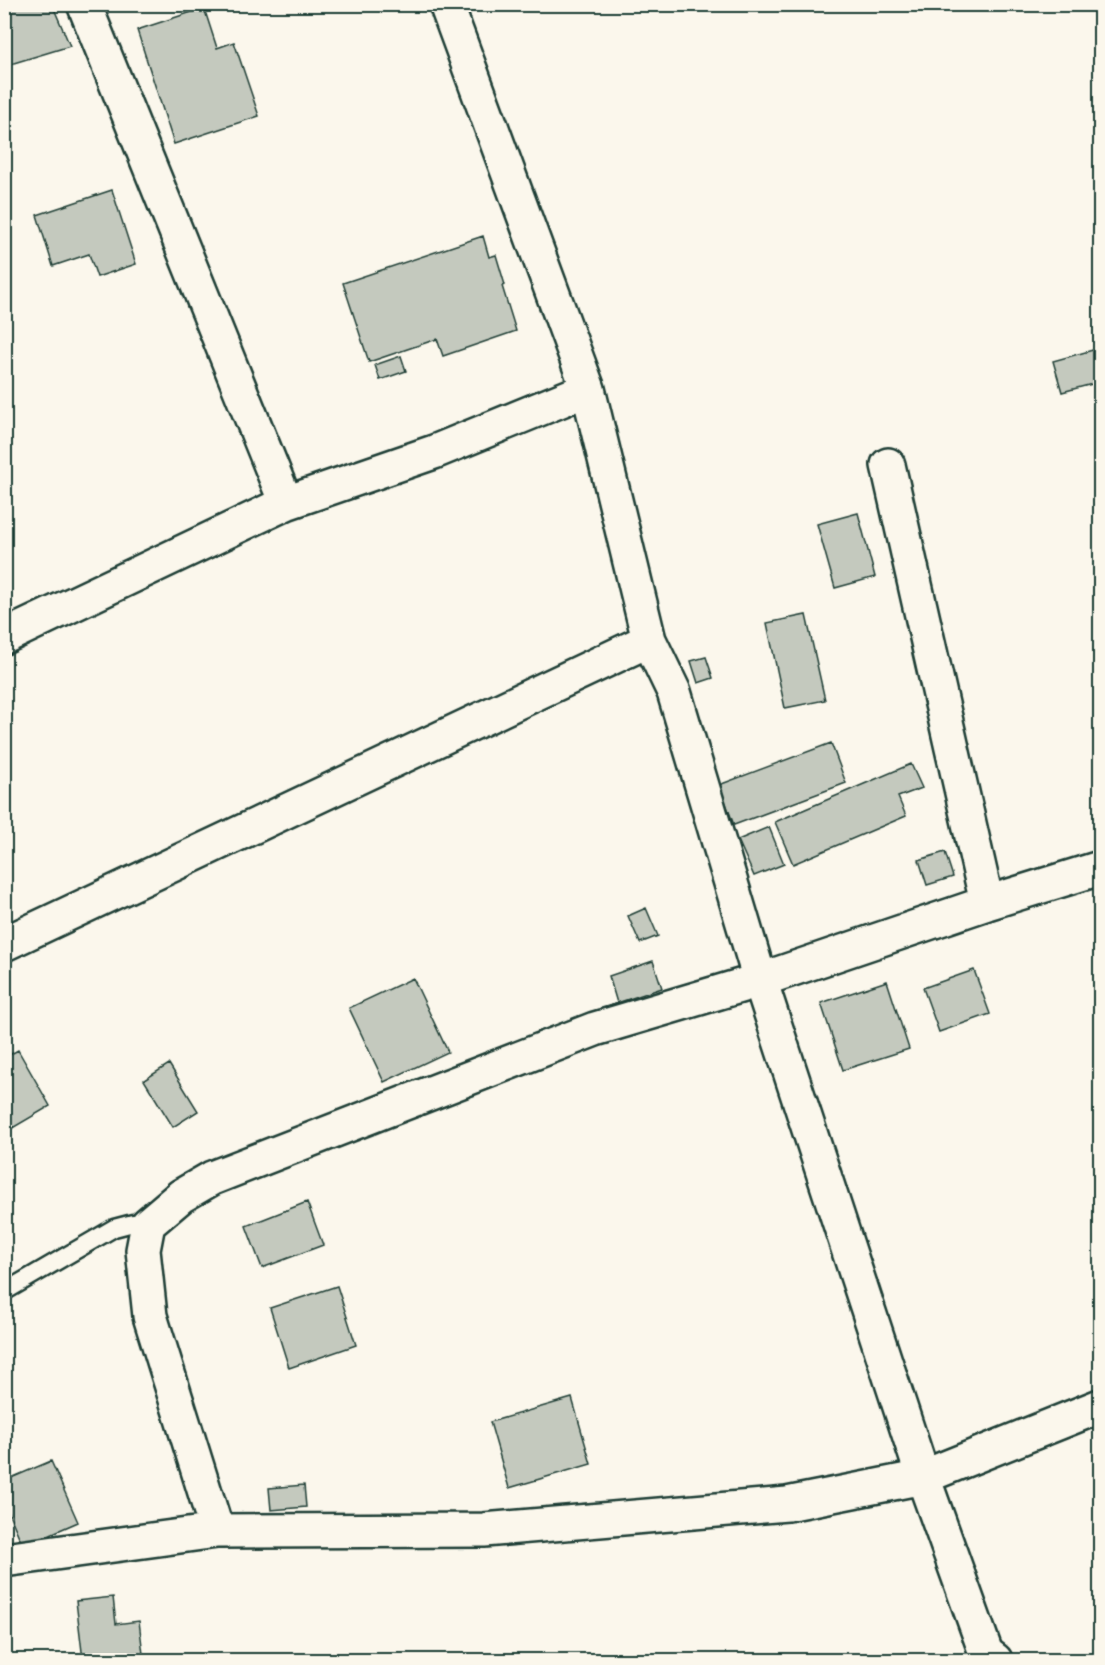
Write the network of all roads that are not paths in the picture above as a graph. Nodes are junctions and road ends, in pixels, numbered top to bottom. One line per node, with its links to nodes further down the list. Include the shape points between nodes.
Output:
1 (84, 4): 5 (street)
2 (446, 4): 3 (street)
3 (588, 389): 5 (street, via 434,452); 7 (street)
4 (888, 465): 9 (street)
5 (286, 504): 6 (street)
6 (4, 637)
7 (649, 640): 10 (street); 11 (street, via 674,692)
8 (1101, 868): 9 (street)
9 (987, 903): 11 (street)
10 (4, 944)
11 (760, 980): 12 (street, via 595,1029 212,1178); 15 (street)
12 (148, 1224): 13 (lane, via 114,1228); 16 (street, via 143,1250 150,1316)
13 (4, 1292)
14 (1101, 1406): 15 (street)
15 (922, 1477): 16 (street, via 787,1504 484,1530); 18 (street, via 986,1653)
16 (216, 1531): 17 (street)
17 (4, 1560)
18 (995, 1660)

